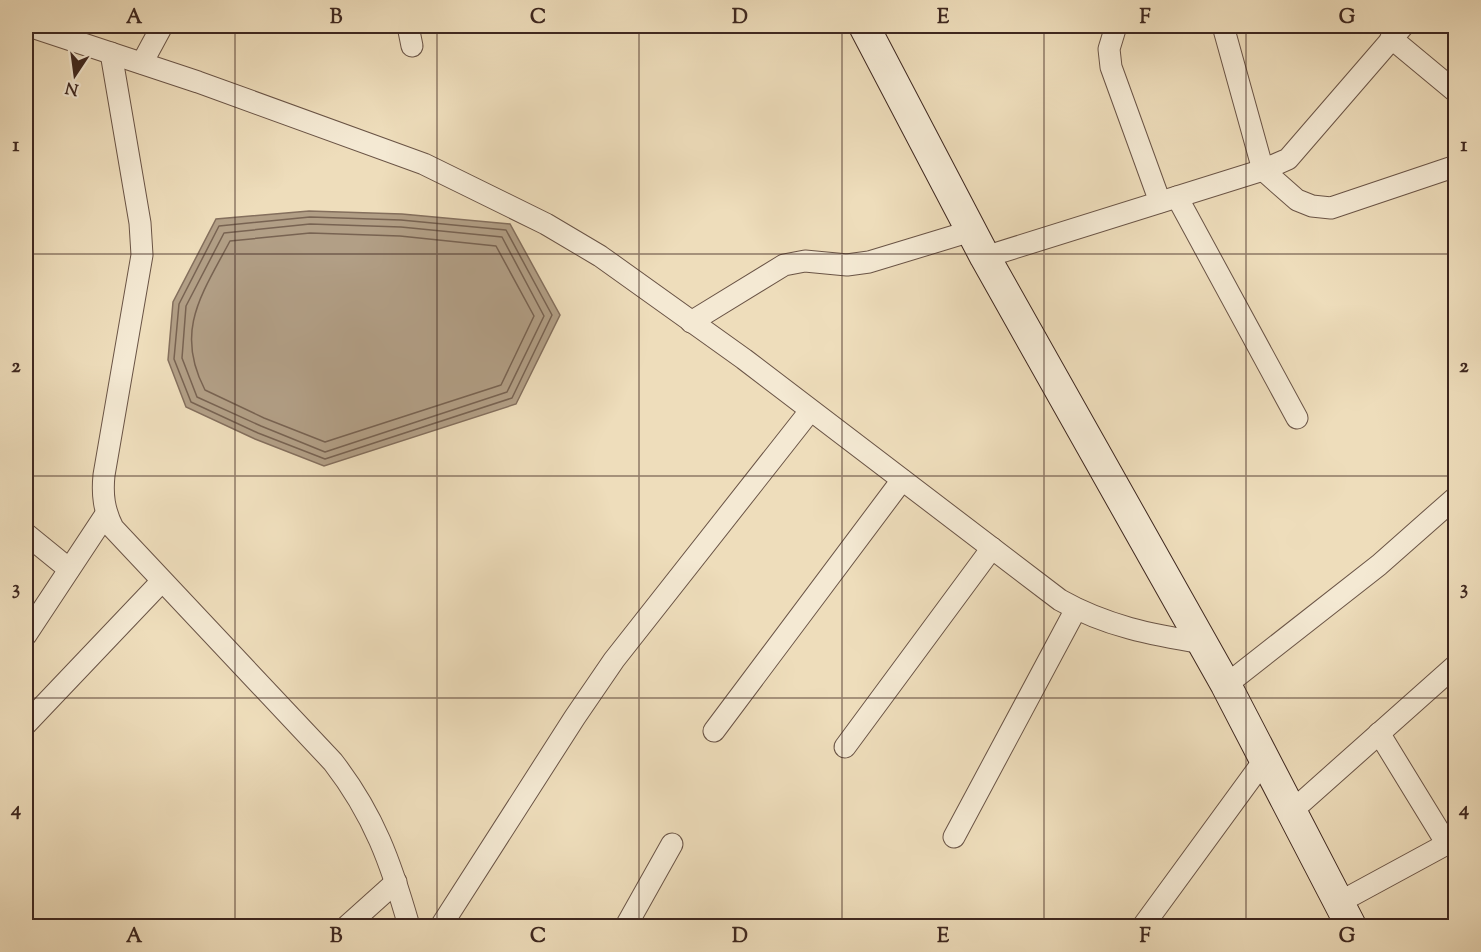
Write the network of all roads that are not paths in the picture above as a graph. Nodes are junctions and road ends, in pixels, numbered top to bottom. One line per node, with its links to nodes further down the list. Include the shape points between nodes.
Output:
1 (29, 26): 7 (street)
2 (162, 26): 8 (street)
3 (864, 26): 13 (street)
4 (1116, 26): 12 (street, via 1109,49 1111,67)
5 (1223, 26): 11 (street)
6 (1397, 32): 9 (street); 11 (street, via 1288,159)
7 (111, 53): 8 (street); 20 (street, via 142,255 104,475 102,495)
8 (142, 63): 15 (street, via 424,164 591,250)
9 (1455, 92)
10 (1455, 166): 11 (street, via 1331,208 1297,200)
11 (1263, 170): 12 (street)
12 (1168, 199): 14 (street); 17 (street)
13 (971, 231): 14 (street); 15 (street, via 869,262 847,265 805,261 784,266)
14 (985, 257): 27 (street)
15 (691, 322): 16 (street)
16 (810, 411): 18 (street); 43 (street, via 614,660)
17 (1296, 418)
18 (902, 480): 22 (street); 31 (street)
19 (1455, 496): 29 (street, via 1378,565)
20 (106, 514): 23 (street); 24 (street, via 113,528)
21 (26, 534): 23 (street)
22 (992, 548): 25 (street); 33 (street)
23 (69, 569): 26 (street)
24 (162, 581): 30 (street); 39 (street, via 358,794 376,828)
25 (1076, 609): 27 (street, via 1125,628); 36 (street)
26 (26, 632)
27 (1203, 643): 29 (street)
28 (1455, 665): 32 (street)
29 (1226, 685): 34 (street)
30 (26, 724)
31 (714, 731)
32 (1379, 733): 35 (street); 37 (street)
33 (845, 747)
34 (1265, 759): 35 (street); 45 (street)
35 (1292, 811): 40 (street)
36 (954, 837)
37 (1451, 842): 40 (street)
38 (672, 844): 44 (street)
39 (396, 882): 41 (street); 42 (street)
40 (1345, 915)
41 (347, 927)
42 (409, 927)
43 (441, 927)
44 (626, 927)
45 (1143, 927)

